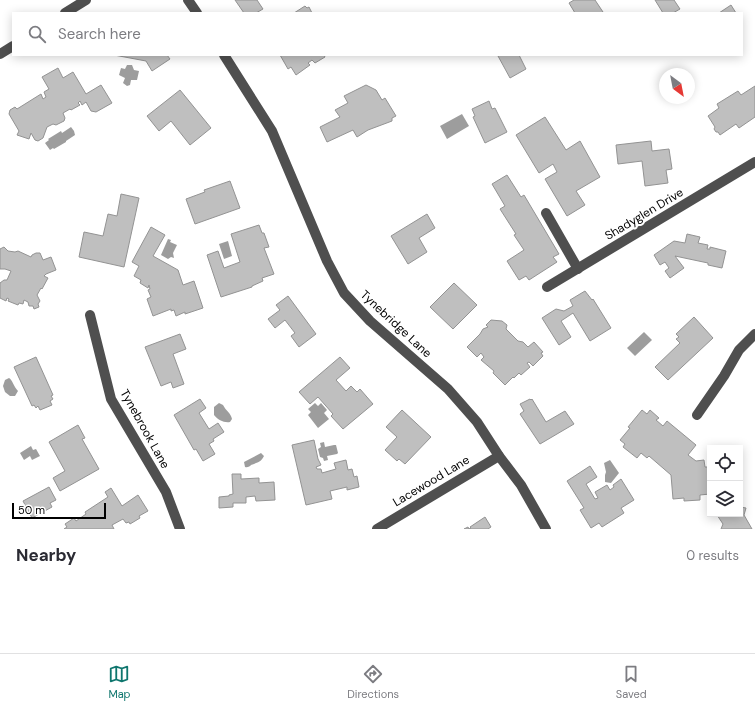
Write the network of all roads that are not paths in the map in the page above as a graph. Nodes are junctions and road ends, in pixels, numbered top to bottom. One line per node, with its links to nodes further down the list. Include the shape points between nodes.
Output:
1 (86, 0): 3 (street)
2 (188, 0): 4 (street)
3 (67, 12)
4 (195, 12)
5 (12, 47): 6 (street)
6 (0, 54)
7 (225, 56): 15 (street, Tynebridge Lane, via 272,132 327,261 344,293 370,321 448,389 477,422)
8 (755, 162): 10 (street, Shadyglen Drive)
9 (546, 213): 10 (street)
10 (578, 269): 11 (street, Shadyglen Drive)
11 (547, 288)
12 (90, 315): 16 (street, Tynebrook Lane, via 111,399 166,492)
13 (755, 334): 14 (street, via 739,350)
14 (697, 415)
15 (499, 456): 17 (street, Lacewood Lane); 18 (street, Tynebridge Lane, via 521,485)
16 (180, 529)
17 (377, 529)
18 (546, 529)

